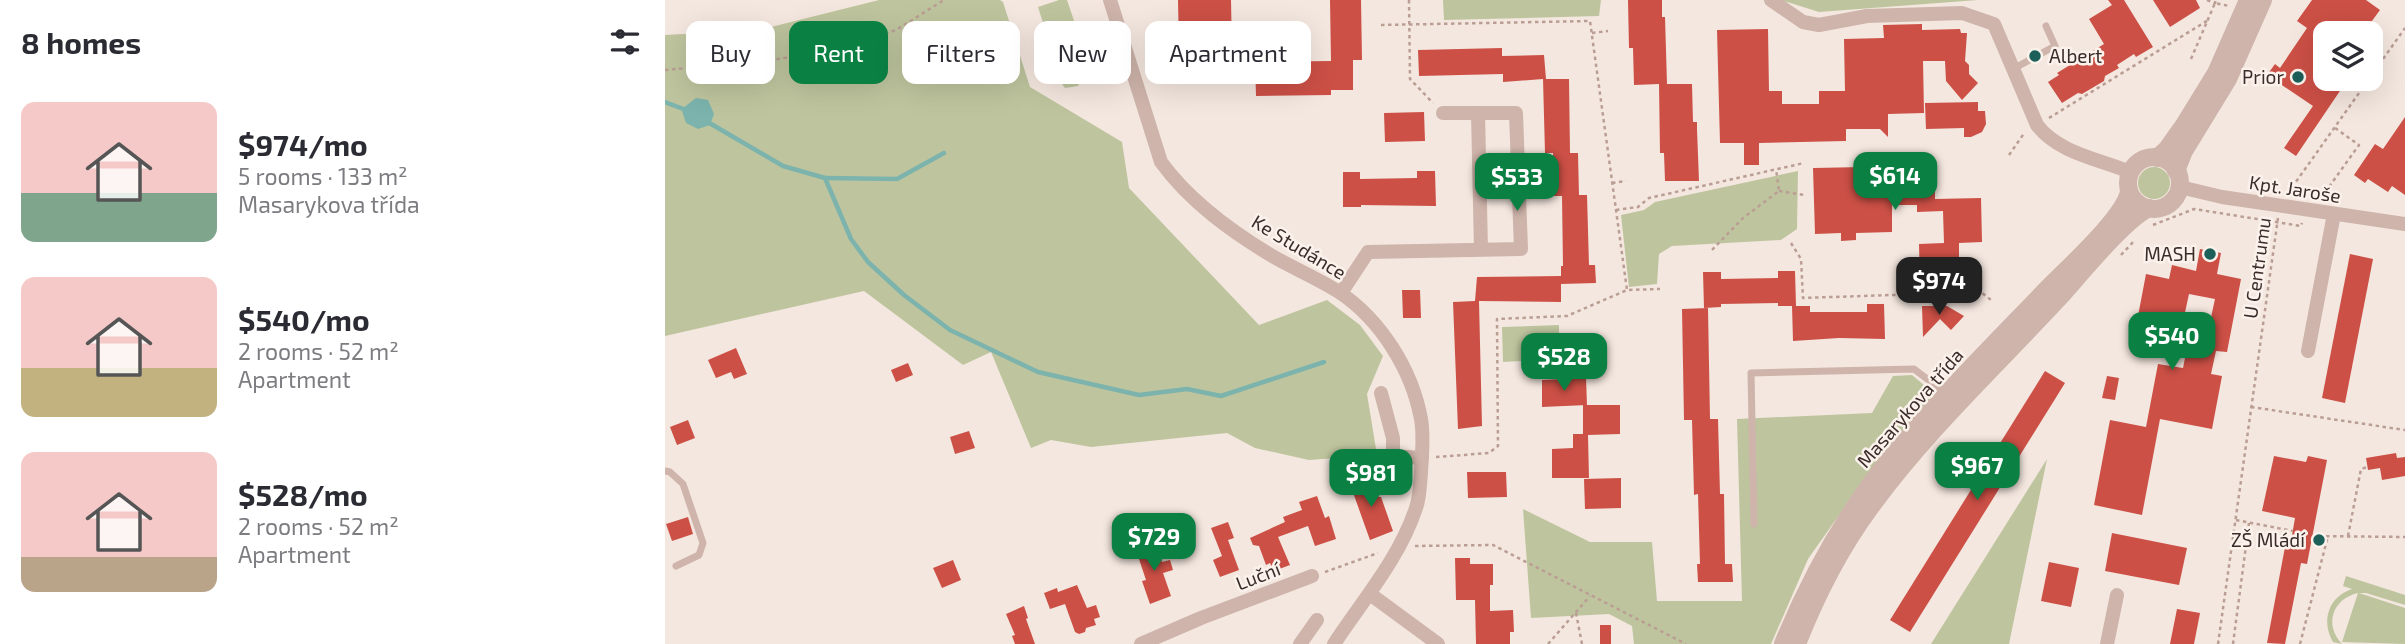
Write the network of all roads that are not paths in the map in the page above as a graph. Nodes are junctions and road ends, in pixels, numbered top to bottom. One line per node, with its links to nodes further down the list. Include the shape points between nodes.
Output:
1 (1110, 0): 17 (street, Ke Studánce, via 1161,162 1176,184 1273,256)
2 (1770, 0): 6 (street, via 1803,22 1819,25 1867,16 1962,13 1994,24)
3 (2248, 0): 9 (street, via 2216,73)
4 (2263, 0): 11 (street, via 2232,69 2184,151)
5 (2046, 26): 6 (lane, via 2055,46)
6 (2013, 69): 10 (street, via 2045,135 2057,145)
7 (1443, 113): 8 (street)
8 (1478, 113): 16 (street); 16 (street, via 1516,113 1521,249)
9 (2157, 158): 10 (street, via 2142,160); 11 (street, via 2168,162)
10 (2130, 172): 12 (street)
11 (2178, 179): 13 (street, via 2176,197 2168,205); 14 (street, Kpt. Jaroše, via 2222,197)
12 (2129, 191): 13 (street, via 2136,202); 20 (street, Masarykova třída, via 2124,206)
13 (2149, 208): 20 (street, Masarykova třída)
14 (2334, 214): 15 (street, Kpt. Jaroše); 18 (street)
15 (2405, 224)
16 (1481, 250): 17 (street, via 1368,252)
17 (1341, 293): 22 (street, Ke Studánce, via 1374,323 1398,356 1421,420)
18 (2308, 351)
19 (1381, 393): 21 (street)
20 (1953, 398): 25 (lane, via 1914,369 1751,373); 35 (street, Masarykova třída, via 1889,461 1847,518 1811,580); 36 (street, Masarykova třída, via 1864,517 1825,580)
21 (1394, 456): 22 (street); 24 (street)
22 (1422, 457): 28 (street, Ke Studánce, via 1418,506 1401,546)
23 (665, 471): 26 (lane, via 683,485 703,543 699,555)
24 (1388, 488)
25 (1754, 524)
26 (676, 566)
27 (1312, 576): 31 (street, Luční)
28 (1370, 594): 33 (street, Ke Studánce); 34 (street)
29 (2117, 595): 37 (street)
30 (1317, 620): 32 (street)
31 (1141, 644)
32 (1300, 644)
33 (1334, 644)
34 (1438, 644)
35 (1783, 644)
36 (1797, 644)
37 (2107, 644)

